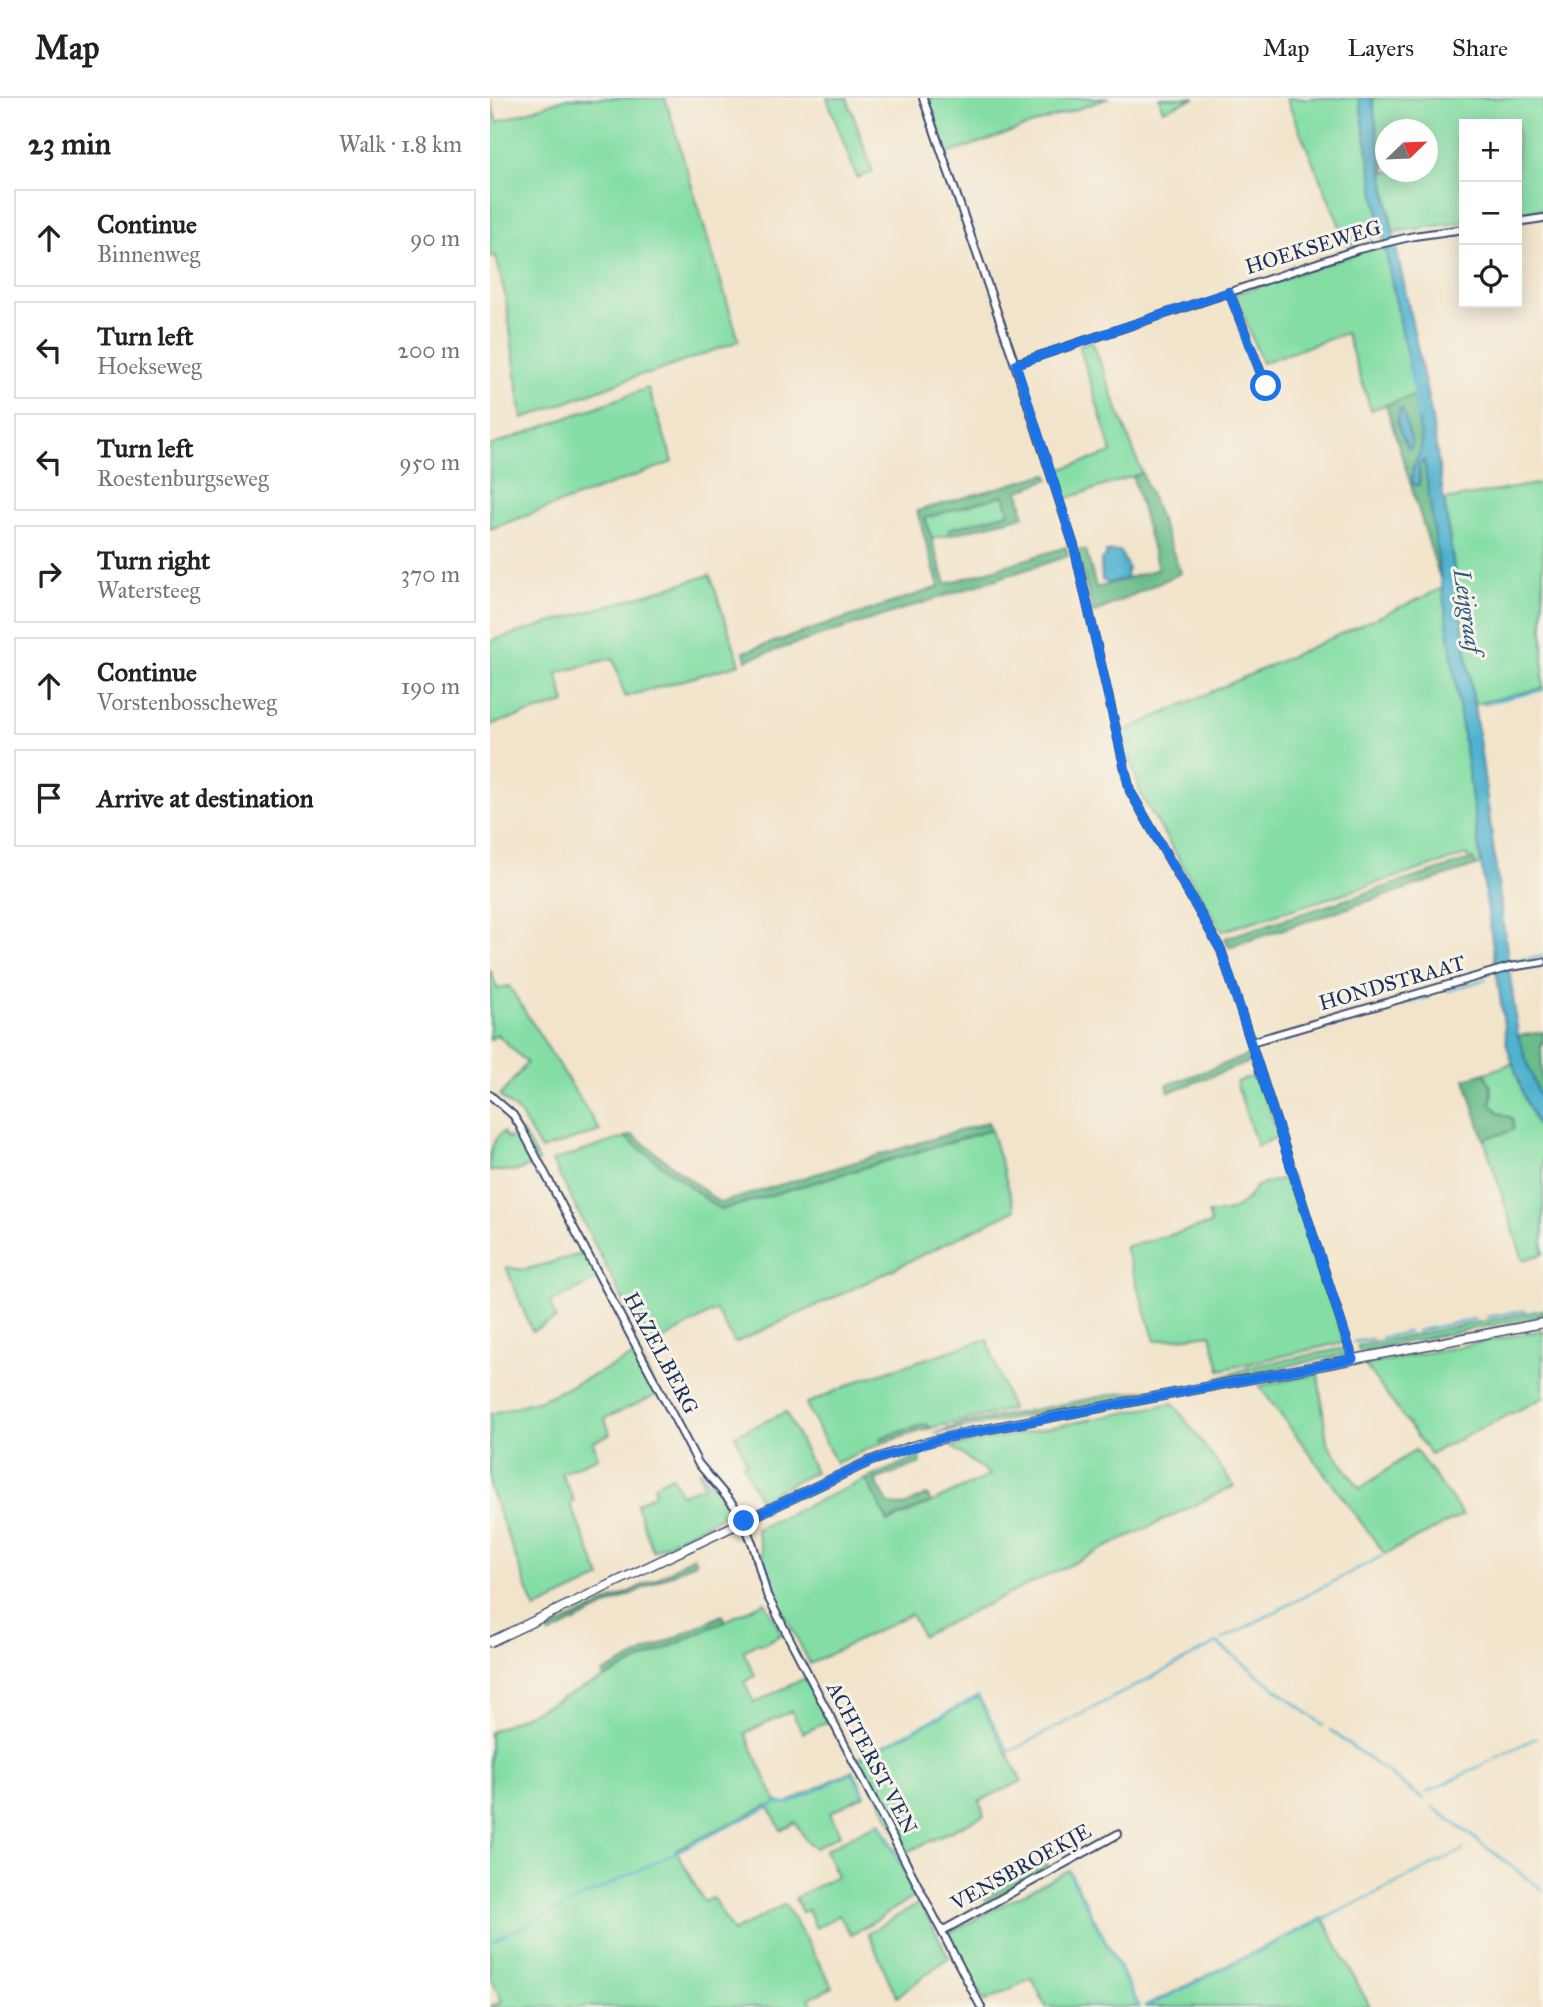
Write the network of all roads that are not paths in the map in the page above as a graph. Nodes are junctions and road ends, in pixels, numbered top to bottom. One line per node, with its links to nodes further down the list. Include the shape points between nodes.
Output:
1 (923, 98): 6 (street)
2 (1543, 218): 3 (street)
3 (1522, 221)
4 (1459, 230): 5 (street, HOEKSEWEG, via 1380,243)
5 (1229, 292): 6 (street, HOEKSEWEG); 7 (street)
6 (1016, 364): 9 (street, via 1074,546 1130,791 1221,950)
7 (1266, 386)
8 (1543, 962): 9 (street, HONDSTRAAT, via 1494,971)
9 (1251, 1042): 12 (street)
10 (490, 1095): 13 (street, HAZELBERG, via 520,1126 698,1463)
11 (1543, 1323): 12 (street)
12 (1353, 1359): 13 (street, via 943,1438 870,1461)
13 (744, 1521): 14 (street); 16 (street, ACHTERST VEN, via 767,1595)
14 (490, 1642)
15 (1118, 1834): 16 (street, VENSBROEKJE)
16 (942, 1931): 17 (street, ACHTERST VEN)
17 (981, 2007)

